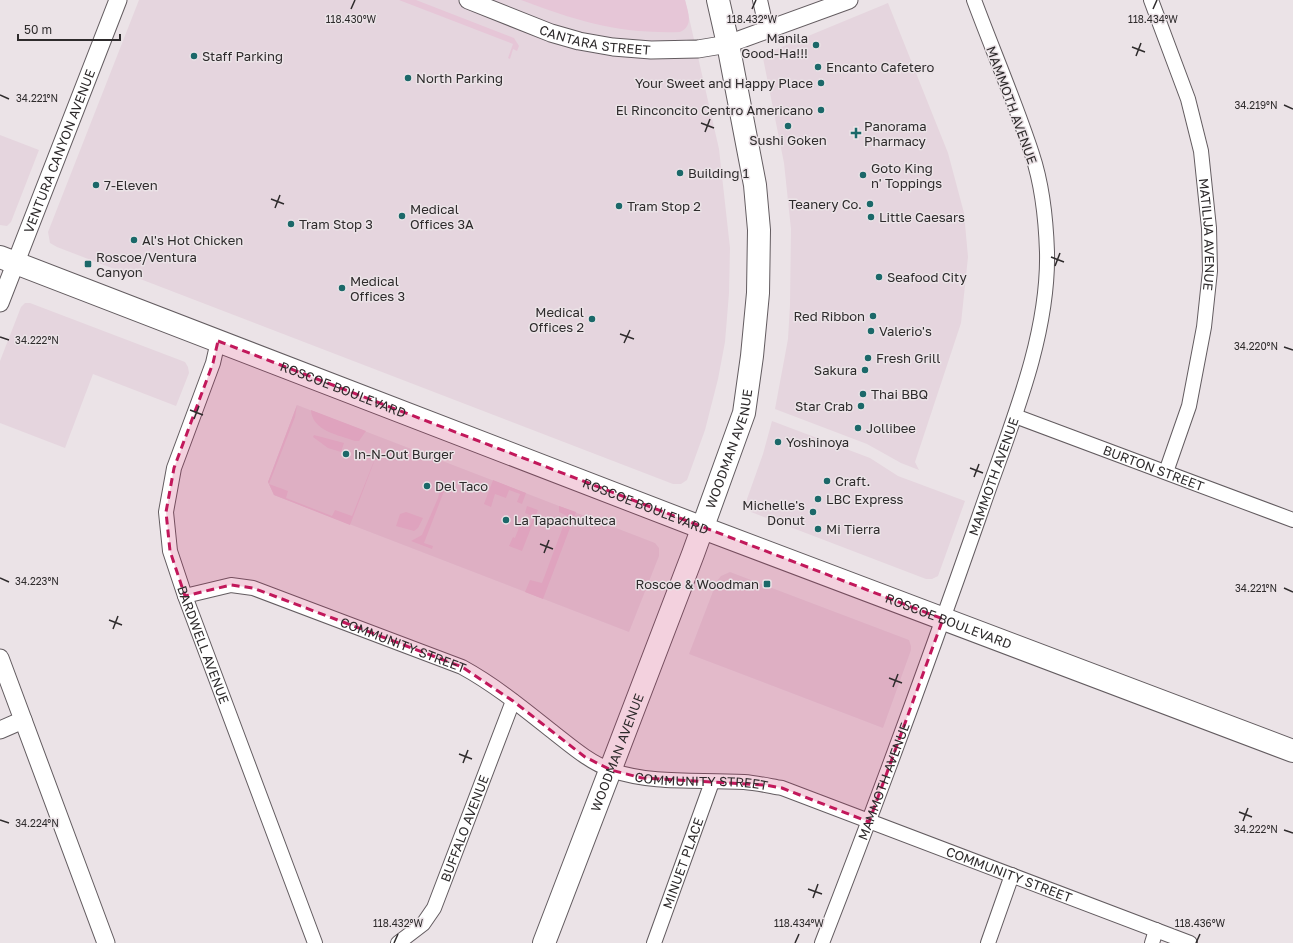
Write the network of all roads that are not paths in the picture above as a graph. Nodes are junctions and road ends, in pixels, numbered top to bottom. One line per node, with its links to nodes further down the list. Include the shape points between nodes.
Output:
1 (118, 0): 10 (street, VENTURA CANYON AVENUE)
2 (468, 0): 9 (street, CANTARA STREET, via 579,42 652,50 698,49)
3 (718, 0): 9 (main road, WOODMAN AVENUE)
4 (760, 0): 8 (street)
5 (849, 0): 8 (street, CANTARA STREET)
6 (974, 0): 13 (street, MAMMOTH AVENUE, via 1033,156 1041,196 1047,253 1043,303 1033,355)
7 (1151, 0): 14 (street, MATILIJA AVENUE, via 1188,99 1201,151 1209,228 1210,271 1204,327 1189,406)
8 (767, 30): 9 (street, CANTARA STREET)
9 (728, 44): 16 (main road, WOODMAN AVENUE, via 755,185 759,230 759,280 744,413)
10 (8, 260): 11 (street, VENTURA CANYON AVENUE); 12 (main road, ROSCOE BOULEVARD)
11 (0, 303)
12 (218, 341): 16 (main road, ROSCOE BOULEVARD); 17 (street, BARDWELL AVENUE, via 212,368 174,468 166,512 170,551)
13 (1015, 416): 14 (street, BURTON STREET); 18 (street, MAMMOTH AVENUE)
14 (1166, 472): 15 (street, BURTON STREET)
15 (1293, 520)
16 (703, 528): 18 (main road, ROSCOE BOULEVARD); 24 (main road, WOODMAN AVENUE)
17 (185, 596): 20 (street, COMMUNITY STREET, via 231,585 253,588 462,667); 30 (street, BARDWELL AVENUE)
18 (943, 619): 23 (main road, ROSCOE BOULEVARD); 26 (street, MAMMOTH AVENUE)
19 (0, 658): 21 (street)
20 (513, 701): 24 (street, COMMUNITY STREET, via 585,757); 31 (street, BUFFALO AVENUE, via 434,908 423,924)
21 (23, 720): 22 (street); 29 (street)
22 (0, 730)
23 (1293, 751)
24 (611, 770): 25 (street, COMMUNITY STREET, via 642,778); 32 (main road, WOODMAN AVENUE)
25 (712, 782): 26 (street, COMMUNITY STREET, via 744,782 782,788); 33 (street, MINUET PLACE)
26 (869, 822): 27 (street, COMMUNITY STREET); 34 (street, MAMMOTH AVENUE)
27 (1012, 875): 28 (street, COMMUNITY STREET); 35 (street)
28 (1154, 937): 36 (street, COMMUNITY STREET)
29 (106, 943)
30 (314, 943)
31 (398, 943)
32 (544, 943)
33 (654, 943)
34 (822, 943)
35 (988, 943)
36 (1190, 943)

